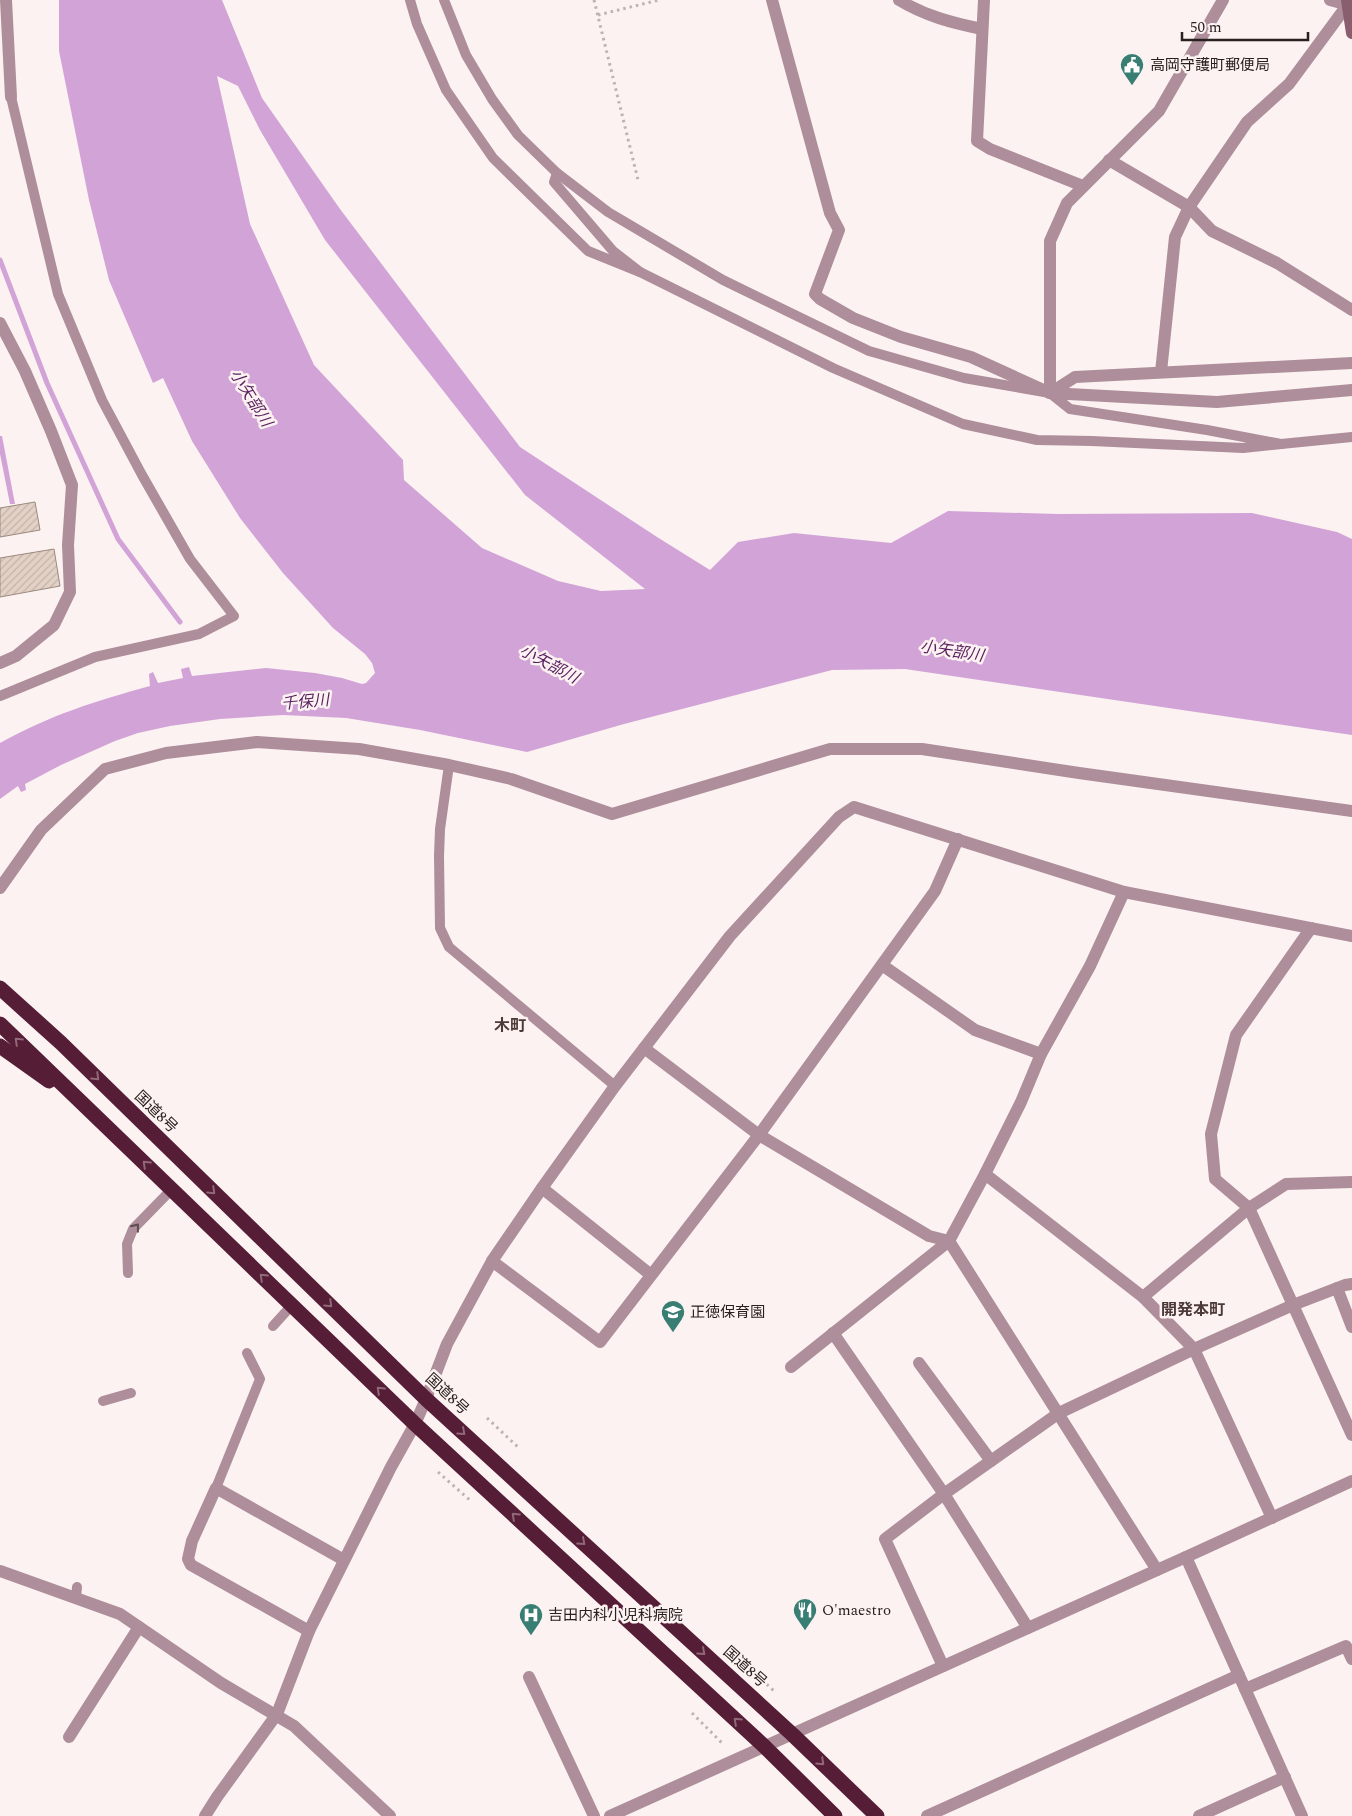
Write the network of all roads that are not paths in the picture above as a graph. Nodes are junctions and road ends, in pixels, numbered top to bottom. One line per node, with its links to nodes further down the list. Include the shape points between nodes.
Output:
1 (6, 0): 12 (street)
2 (410, 0): 17 (lane, via 446,90 493,158 588,250)
3 (444, 0): 14 (lane, via 466,55 492,100 518,136)
4 (772, 0): 23 (street, via 830,213 839,230 815,294 853,318 901,337 970,357)
5 (899, 0): 10 (street, via 949,22)
6 (984, 0): 10 (street)
7 (1223, 0): 13 (street, via 1159,111)
8 (1330, 0): 9 (street)
9 (1349, 3): 11 (main road); 16 (street, via 1289,84 1247,122)
10 (982, 29): 15 (street, via 977,141)
11 (1352, 33)
12 (10, 97): 27 (lane, via 58,294 102,400 190,559 234,616 199,634 95,657)
13 (1109, 160): 15 (street); 16 (street)
14 (557, 173): 17 (lane, via 554,182 560,190 613,251); 23 (lane, via 608,212 723,280 869,351 964,378)
15 (1083, 186): 23 (street, via 1068,202 1050,241)
16 (1189, 207): 18 (street, via 1212,231 1277,263); 21 (street, via 1176,237)
17 (640, 272): 25 (lane, via 833,368 963,424 1037,440 1243,448)
18 (1352, 310)
19 (0, 323): 26 (street, via 25,371 72,485 68,545 70,592 54,626 16,656)
20 (1352, 363): 21 (street)
21 (1161, 372): 23 (street, via 1075,377)
22 (1352, 390): 23 (street, via 1217,402)
23 (1050, 393): 25 (lane, via 1070,409)
24 (1352, 437): 25 (lane)
25 (1281, 444)
26 (0, 664)
27 (0, 696)
28 (449, 765): 29 (street, via 512,779 612,814 830,749 922,749); 31 (street, via 359,749 258,742 157,755 105,770 41,830); 41 (lane, via 439,856 440,928 449,947)
29 (1352, 811)
30 (958, 839): 32 (street); 35 (street, via 935,892); 39 (street, via 854,807 839,817 730,936)
31 (0, 888)
32 (1124, 892): 33 (street); 40 (street, via 1090,966)
33 (1311, 928): 34 (street); 48 (street, via 1236,1034 1211,1134 1215,1179)
34 (1352, 936)
35 (882, 965): 40 (street, via 975,1030); 43 (street)
36 (0, 988): 66 (highway, 国道8号, one-way to 66)
37 (0, 1024): 42 (highway, one-way to 37)
38 (0, 1046): 42 (highway)
39 (644, 1048): 41 (street); 43 (street)
40 (1041, 1054): 44 (street)
41 (615, 1086): 46 (street)
42 (91, 1111): 47 (highway, one-way to 42)
43 (759, 1135): 49 (street, via 930,1236); 52 (street)
44 (985, 1174): 49 (street); 55 (street)
45 (1352, 1182): 48 (street, via 1286,1184)
46 (542, 1188): 50 (street); 52 (street)
47 (172, 1189): 51 (lane, one-way to 47, via 128,1244 132,1229); 56 (highway, one-way to 47)
48 (1249, 1208): 55 (street); 57 (street)
49 (949, 1241): 60 (street); 68 (street)
50 (492, 1261): 52 (street, via 600,1342); 66 (street, via 447,1344)
51 (128, 1273)
52 (651, 1275)
53 (1352, 1284): 54 (street)
54 (1338, 1288): 57 (street); 59 (street)
55 (1143, 1297): 61 (street)
56 (292, 1305): 58 (lane); 69 (highway, one-way to 56)
57 (1293, 1305): 61 (street); 70 (street)
58 (273, 1326)
59 (1352, 1327)
60 (833, 1333): 64 (street); 74 (street)
61 (1194, 1349): 68 (street); 75 (street)
62 (247, 1353): 73 (lane, via 260,1379)
63 (919, 1363): 71 (street)
64 (791, 1367)
65 (131, 1393): 67 (lane)
66 (426, 1400): 69 (street); 89 (highway, 国道8号, one-way to 89)
67 (103, 1401)
68 (1059, 1414): 71 (street); 78 (street)
69 (415, 1424): 77 (street); 91 (highway, one-way to 69)
70 (1352, 1435)
71 (991, 1461): 74 (street)
72 (1352, 1481): 75 (street)
73 (216, 1488): 77 (street, via 239,1495); 82 (street, via 192,1541 188,1559 191,1565)
74 (944, 1494): 81 (street); 84 (street, via 886,1539)
75 (1272, 1518): 76 (street)
76 (1186, 1558): 78 (street); 85 (street)
77 (344, 1560): 82 (street)
78 (1157, 1570): 81 (street)
79 (0, 1571): 80 (street, via 76,1592)
80 (139, 1627): 88 (street, via 221,1683); 90 (street)
81 (1028, 1628): 84 (street)
82 (309, 1631): 88 (street)
83 (1352, 1659): 87 (street, via 1346,1646)
84 (943, 1666): 89 (street)
85 (1239, 1675): 87 (street); 99 (street)
86 (529, 1677): 95 (street)
87 (1246, 1689): 92 (street)
88 (277, 1714): 93 (street); 94 (street)
89 (793, 1735): 91 (street); 98 (highway, 国道8号, one-way to 98)
90 (68, 1738)
91 (764, 1746): 96 (street); 97 (highway)
92 (1285, 1777): 100 (street); 101 (street)
93 (205, 1816)
94 (390, 1816)
95 (594, 1816)
96 (610, 1816)
97 (835, 1816)
98 (877, 1816)
99 (927, 1816)
100 (1199, 1816)
101 (1302, 1816)

